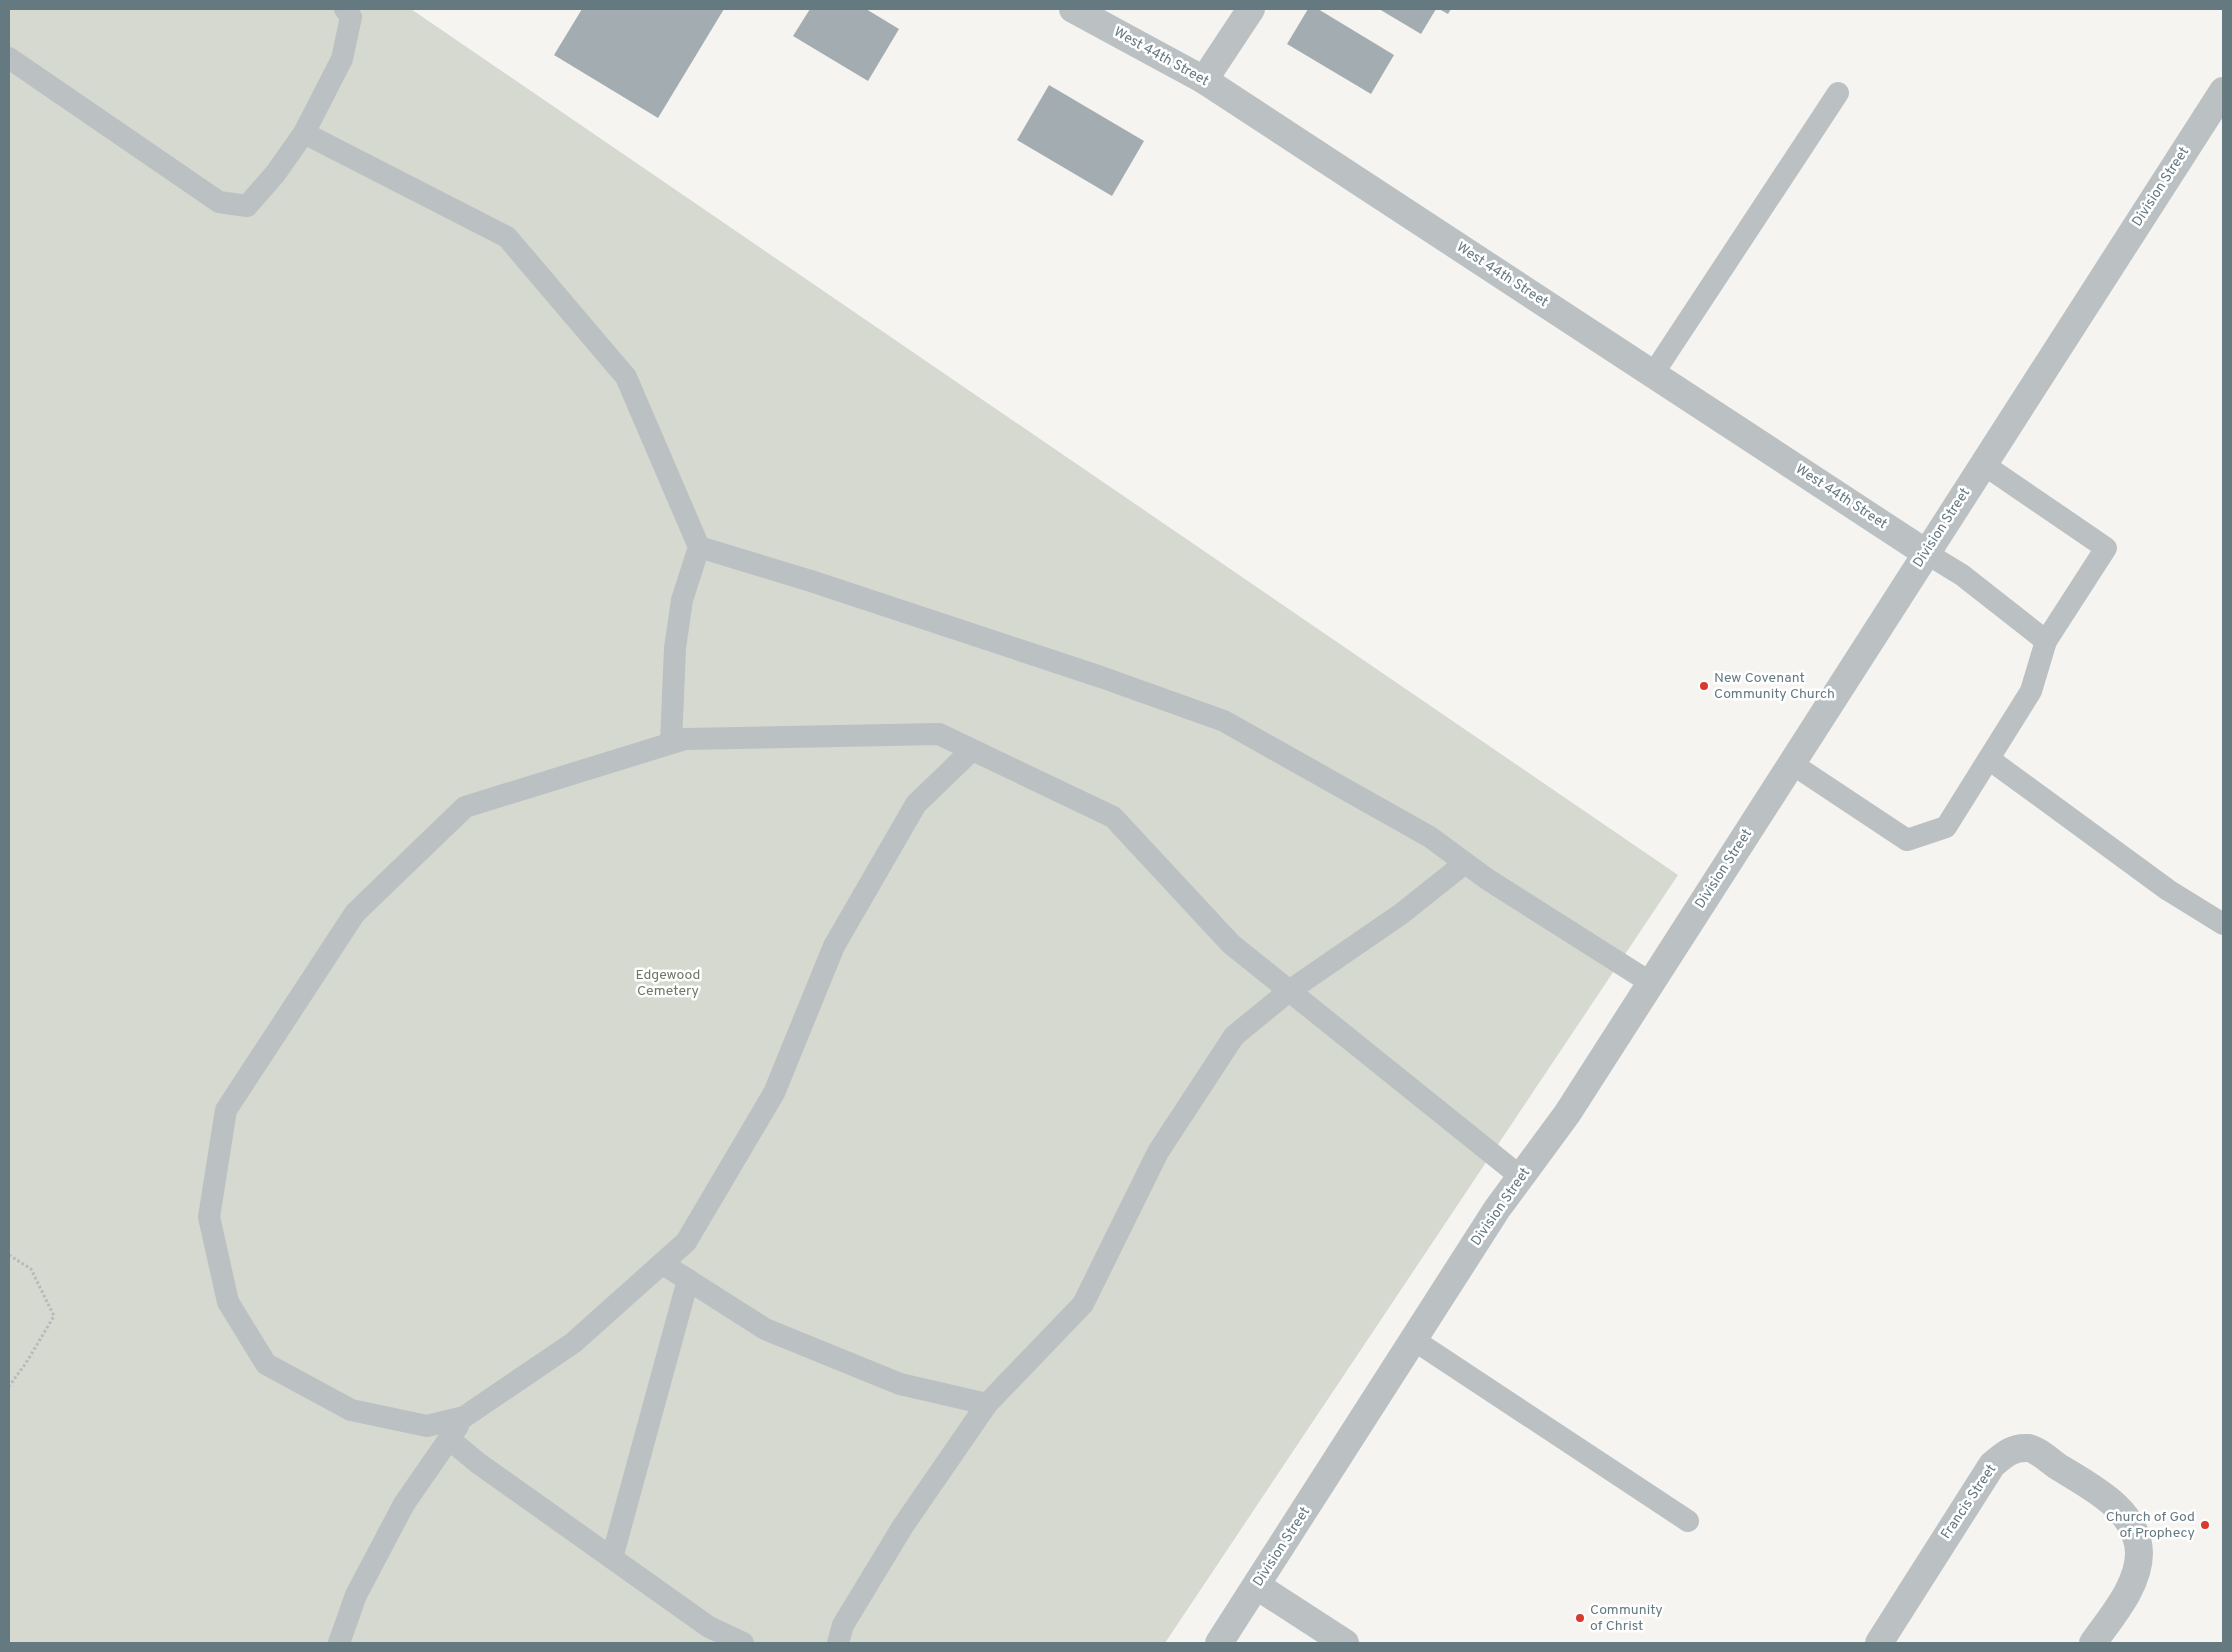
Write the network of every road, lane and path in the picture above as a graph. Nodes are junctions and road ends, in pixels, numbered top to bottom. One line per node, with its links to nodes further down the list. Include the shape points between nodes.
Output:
1 (345, 9): 8 (lane, via 351,17 342,60)
2 (1073, 9): 5 (street, West 44th Street)
3 (1251, 9): 5 (street)
4 (9, 58): 8 (lane, via 219,202 247,206 276,174)
5 (1204, 80): 9 (street, West 44th Street)
6 (2223, 90): 10 (street, Division Street)
7 (1838, 93): 9 (lane)
8 (304, 133): 11 (lane, via 506,237 626,377)
9 (1653, 374): 12 (street, West 44th Street)
10 (1983, 464): 12 (street, Division Street); 13 (lane, via 2106,548)
11 (699, 548): 14 (lane, via 682,600 675,648); 18 (lane, via 810,581 1224,721 1430,837)
12 (1926, 553): 13 (lane, via 1962,575); 17 (street, Division Street)
13 (2046, 641): 16 (lane, via 2031,691)
14 (670, 743): 15 (lane, via 685,739 938,734); 29 (lane, via 465,807 355,913 226,1110 209,1217 228,1302 266,1364 351,1410 427,1426)
15 (972, 750): 21 (lane, via 1113,816 1230,944); 24 (lane, via 916,804 834,946 774,1093 686,1242)
16 (1989, 759): 17 (lane, via 1946,827 1907,840); 19 (lane, via 2168,890)
17 (1791, 763): 20 (street, Division Street)
18 (1465, 863): 20 (lane); 21 (lane, via 1401,914)
19 (2223, 924)
20 (1650, 983): 22 (street, Division Street, via 1567,1114)
21 (1289, 991): 22 (lane); 28 (lane, via 1234,1036 1158,1152 1083,1304)
22 (1521, 1177): 26 (street, Division Street, via 1497,1209)
23 (9, 1255): 27 (path, via 30,1269 54,1316)
24 (663, 1264): 25 (lane); 29 (lane, via 573,1343)
25 (688, 1280): 28 (lane, via 765,1329 900,1384); 32 (lane)
26 (1414, 1340): 31 (lane); 33 (street, Division Street)
27 (9, 1386)
28 (988, 1404): 36 (lane, via 903,1526 843,1625)
29 (464, 1417): 30 (lane)
30 (449, 1439): 32 (lane); 34 (lane, via 404,1504 356,1595)
31 (1688, 1521)
32 (612, 1558): 35 (lane, via 709,1627)
33 (1257, 1586): 37 (street, Division Street); 38 (street)
34 (339, 1643)
35 (743, 1643)
36 (838, 1643)
37 (1219, 1643)
38 (1345, 1643)
39 (1879, 1643): 40 (street, Francis Street, via 1992,1465 2010,1450 2030,1448 2104,1496 2122,1511 2136,1533 2139,1554 2133,1584)
40 (2093, 1643)

